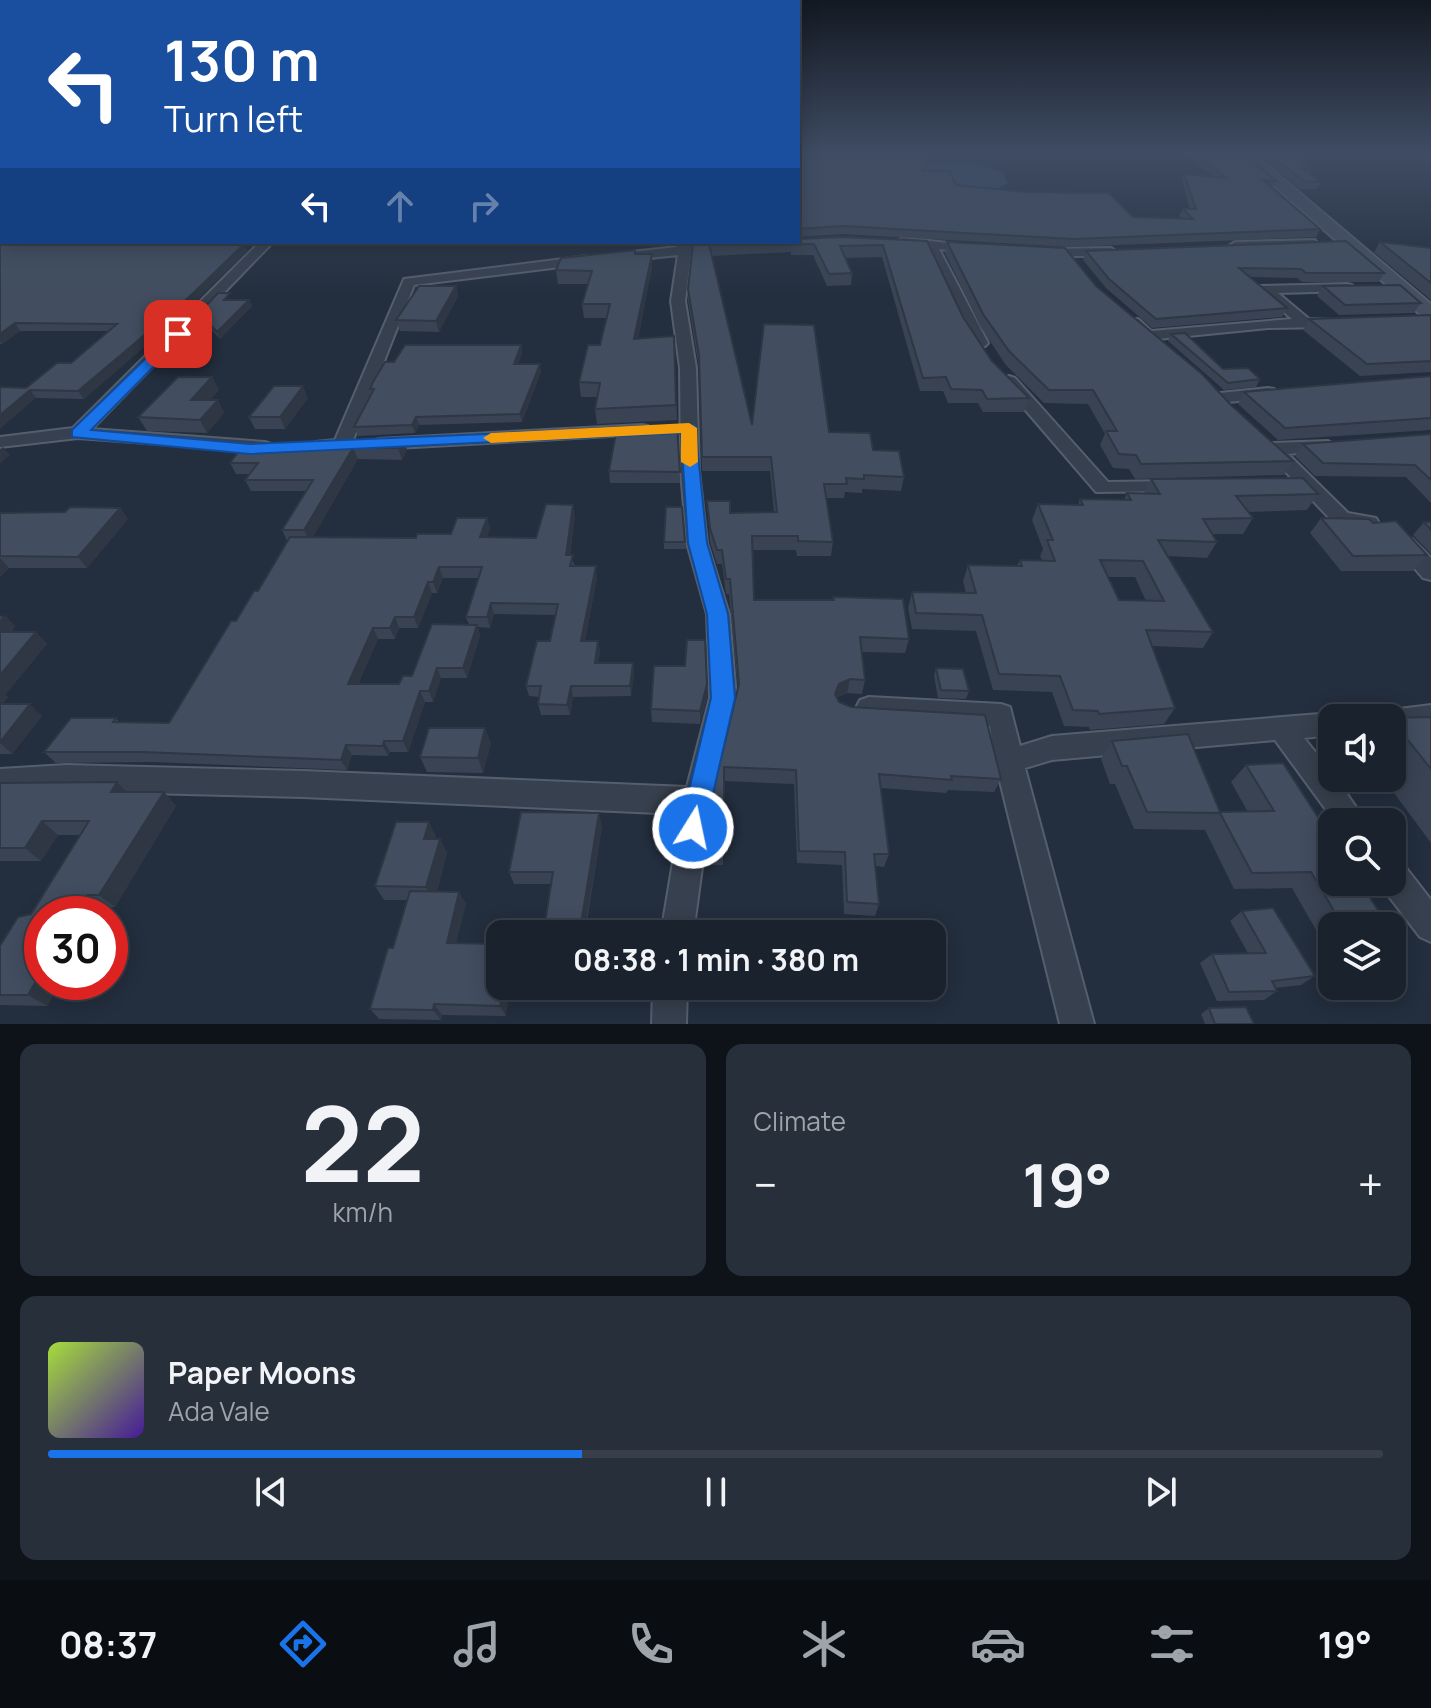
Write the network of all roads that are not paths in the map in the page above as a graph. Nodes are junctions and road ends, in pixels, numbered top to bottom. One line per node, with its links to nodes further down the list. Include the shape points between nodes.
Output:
1 (1298, 200): 3 (street)
2 (888, 242): 7 (street)
3 (1346, 242): 8 (street); 14 (street)
4 (265, 244): 26 (street)
5 (683, 246): 6 (street); 25 (street, via 678,301 688,368); 29 (street, via 409,282)
6 (742, 247)
7 (932, 247): 9 (street); 34 (street, via 993,364 1103,488)
8 (1218, 247)
9 (992, 250)
10 (1034, 252): 12 (street)
11 (1119, 252): 12 (street)
12 (1067, 254): 13 (street)
13 (1078, 270)
14 (1384, 288): 16 (street); 18 (street, via 1265,289)
15 (1119, 310): 19 (street)
16 (1426, 318)
17 (1352, 322): 18 (street)
18 (1305, 323): 19 (street)
19 (1148, 336): 20 (street)
20 (1171, 356)
21 (1204, 382): 23 (street)
22 (1280, 392): 23 (street)
23 (1220, 398): 24 (street)
24 (1232, 413)
25 (674, 429): 29 (street); 43 (street, via 697,543 718,614 723,698)
26 (78, 433): 27 (street); 31 (street)
27 (0, 442)
28 (1343, 443): 33 (street, via 1314,448 1266,444)
29 (342, 445): 30 (street)
30 (312, 447)
31 (281, 448)
32 (1277, 485): 33 (street)
33 (1308, 485): 35 (street, via 1342,519 1390,527)
34 (1198, 486)
35 (1431, 572)
36 (848, 707): 41 (street, via 1001,715)
37 (1431, 716): 38 (street)
38 (1406, 718)
39 (1318, 725): 40 (street)
40 (1281, 728): 41 (street, via 1052,748); 44 (street)
41 (1009, 761): 50 (street)
42 (0, 782): 43 (street, via 66,778 303,784)
43 (697, 801): 46 (street)
44 (1341, 808)
45 (1406, 893): 47 (street)
46 (679, 920)
47 (1431, 926)
48 (670, 1000): 49 (street)
49 (669, 1024)
50 (1077, 1024)

